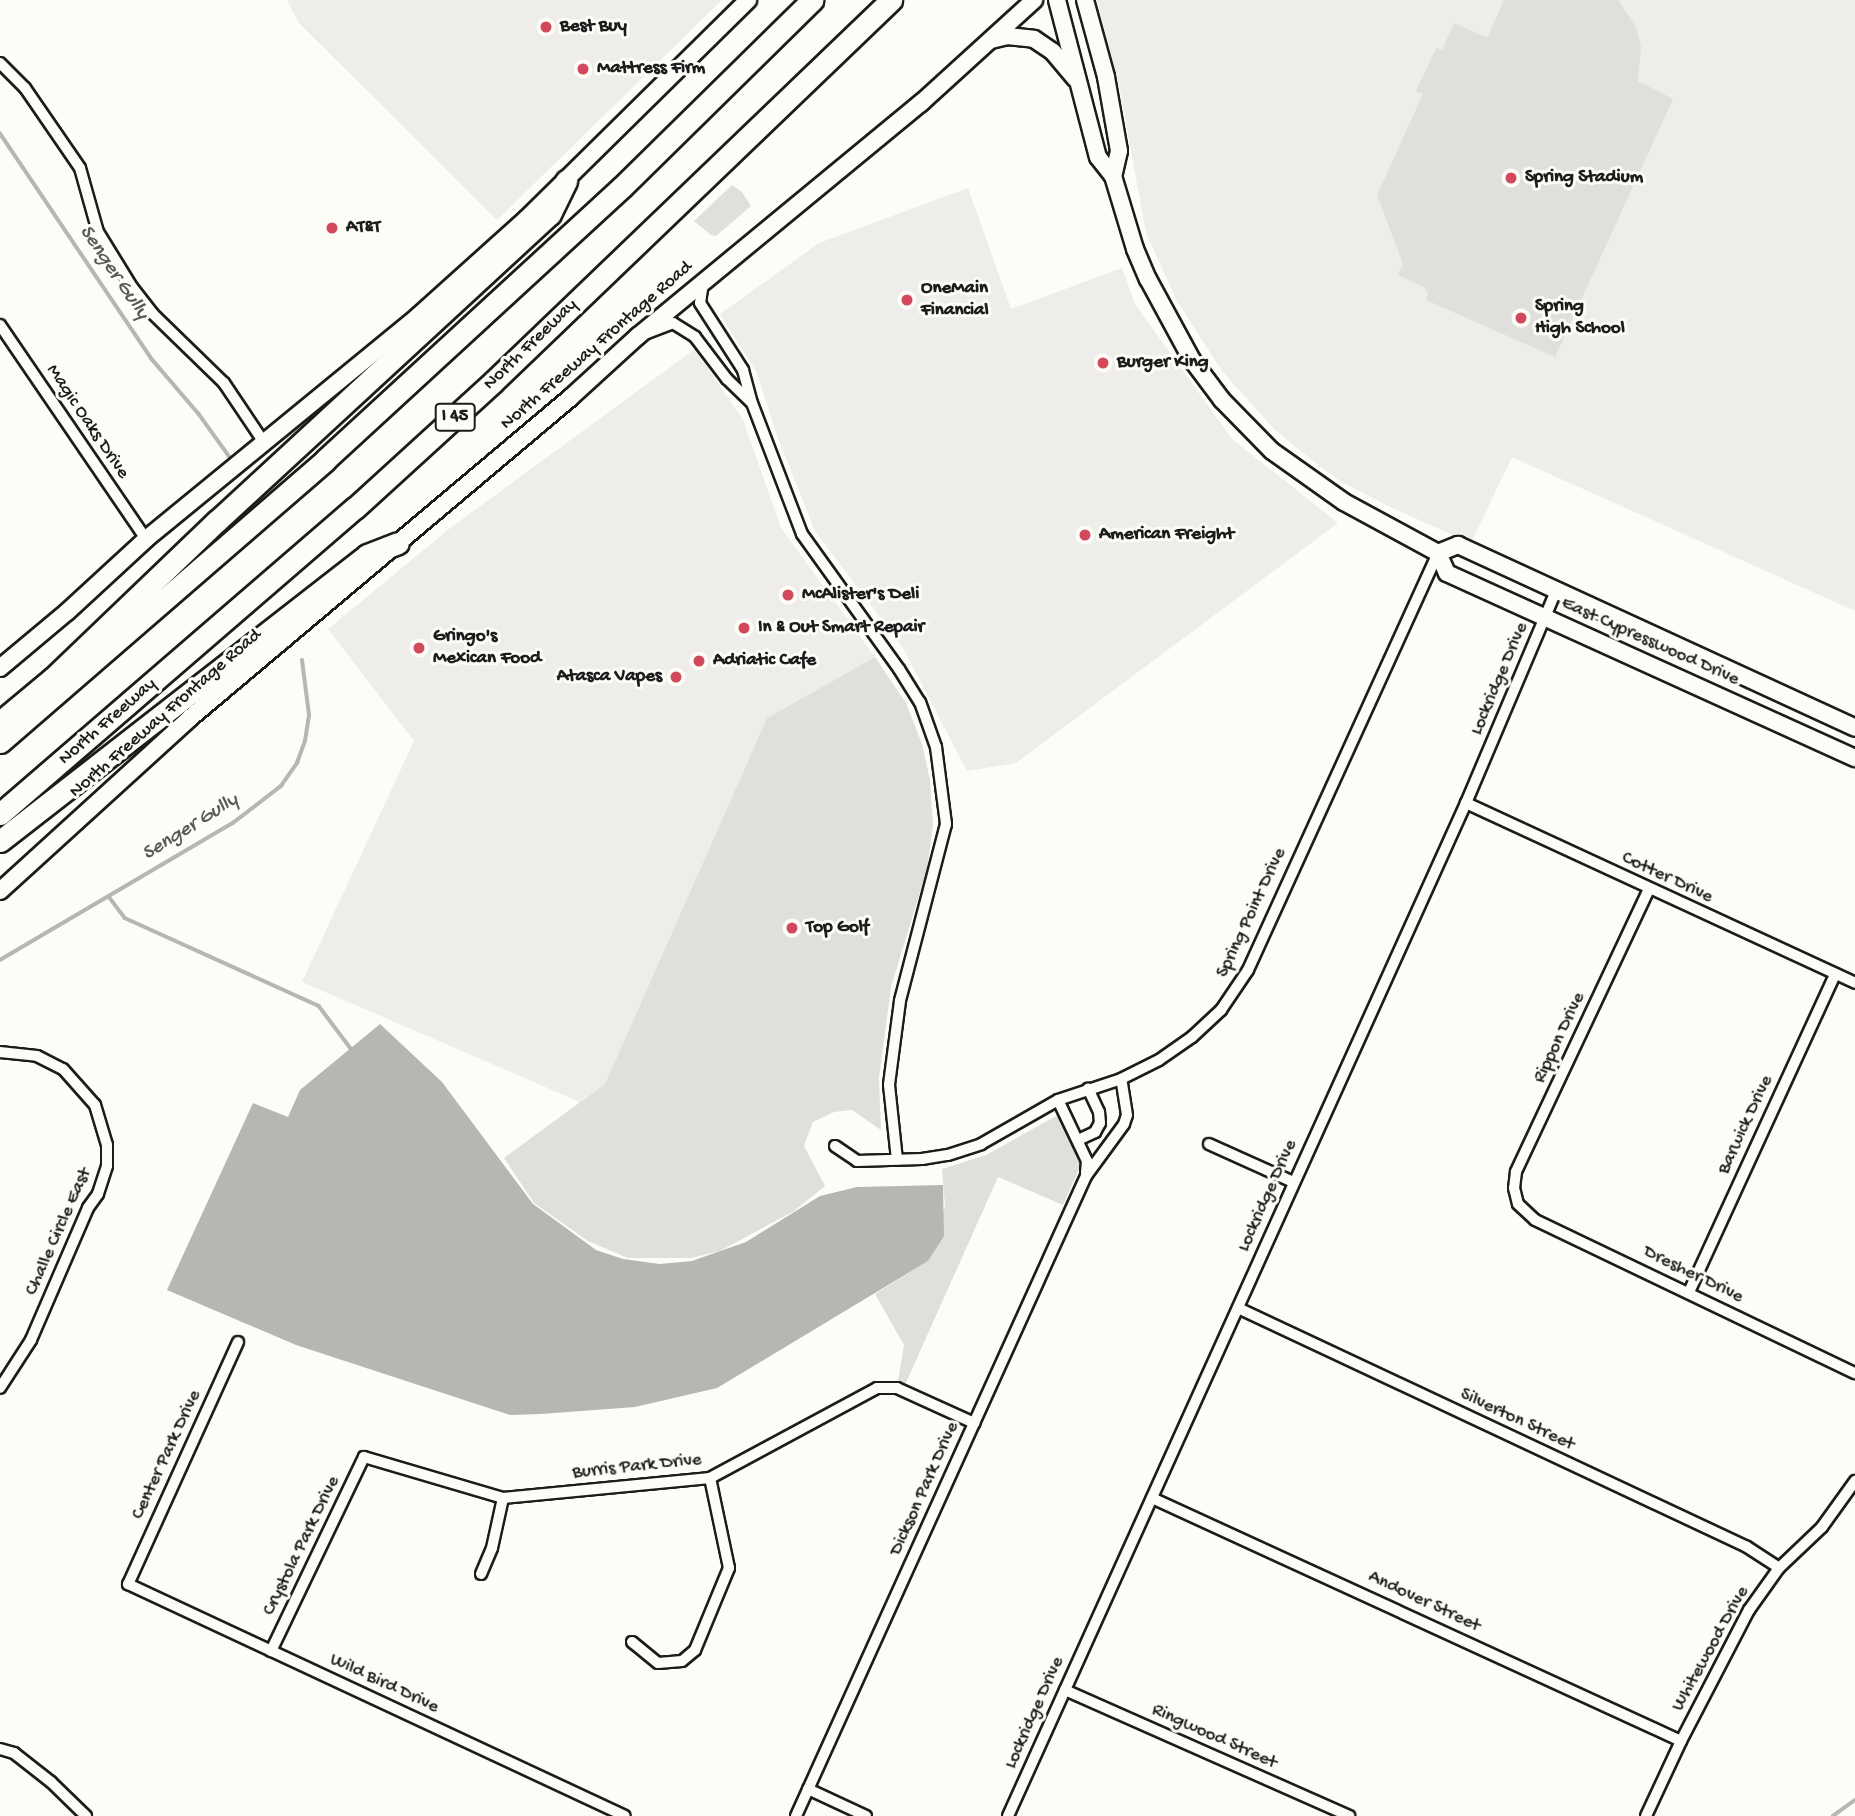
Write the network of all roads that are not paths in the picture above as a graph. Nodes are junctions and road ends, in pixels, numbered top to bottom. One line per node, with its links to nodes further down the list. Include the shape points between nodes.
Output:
1 (748, 0): 12 (main road)
2 (813, 0): 28 (highway, via 621,187 325,460)
3 (891, 0): 31 (highway, North Freeway / I 45, via 483,391 345,517)
4 (1034, 0): 7 (main road, North Freeway Frontage Road)
5 (1057, 0): 10 (main road, East Cypresswood Drive)
6 (1084, 0): 11 (main road, East Cypresswood Drive, via 1106,77 1119,151)
7 (1021, 7): 8 (main road, North Freeway Frontage Road)
8 (990, 40): 10 (main road, via 1007,36 1034,39 1053,52); 13 (main road, North Freeway Frontage Road, via 922,103)
9 (0, 63): 17 (street, via 25,88 80,168 99,232 132,287 153,314 224,383)
10 (1079, 82): 11 (main road, East Cypresswood Drive, via 1098,158)
11 (1113, 176): 20 (main road, East Cypresswood Drive, via 1148,279 1192,360 1222,400 1272,451 1344,502)
12 (566, 180): 17 (main road, via 418,316); 26 (highway, via 550,214 53,678)
13 (704, 282): 15 (main road, North Freeway Frontage Road); 16 (street, via 700,303 743,370)
14 (0, 325): 18 (street, Magic Oaks Drive)
15 (638, 336): 16 (street, via 673,323 695,337); 19 (main road, North Freeway Frontage Road)
16 (752, 403): 44 (street, via 802,534 920,702 936,747 946,824 900,1001 889,1085)
17 (265, 444): 18 (main road)
18 (146, 539): 23 (main road)
19 (398, 543): 32 (highway, via 367,555); 34 (main road, North Freeway Frontage Road, via 190,718)
20 (1438, 553): 21 (main road, East Cypresswood Drive, via 1458,545); 22 (main road, East Cypresswood Drive, via 1447,573); 38 (street, Spring Point Drive, via 1248,970 1222,1010 1192,1037)
21 (1557, 589): 22 (street, Lockridge Drive); 24 (main road, East Cypresswood Drive)
22 (1546, 617): 25 (main road, East Cypresswood Drive); 30 (street, Lockridge Drive)
23 (0, 668)
24 (1753, 681): 25 (main road); 27 (main road, East Cypresswood Drive)
25 (1740, 706): 29 (main road, East Cypresswood Drive)
26 (0, 722)
27 (1855, 729)
28 (0, 742)
29 (1855, 758)
30 (1466, 803): 33 (street, Cotter Drive); 46 (street, Lockridge Drive)
31 (0, 814)
32 (0, 841)
33 (1649, 889): 35 (street, Cotter Drive); 47 (street, Rippon Drive, via 1516,1172)
34 (0, 891)
35 (1835, 974): 36 (street, Cotter Drive); 48 (street, Barwick Drive)
36 (1855, 983)
37 (0, 1052): 52 (street, Challe Circle East, via 46,1060 75,1079 95,1105 106,1136 107,1166 31,1340)
38 (1121, 1079): 39 (street, Spring Point Drive); 45 (street, Dickson Park Drive, via 1127,1115 1124,1124)
39 (1088, 1088): 40 (street, Spring Point Drive); 41 (street, via 1100,1123)
40 (1058, 1100): 41 (street); 44 (street, Spring Point Drive, via 981,1144 948,1155)
41 (1078, 1140): 45 (street, via 1087,1161)
42 (1209, 1144): 46 (street)
43 (835, 1146): 44 (street, Spring Point Drive, via 857,1161)
44 (897, 1160)
45 (1086, 1176): 53 (street, Dickson Park Drive)
46 (1293, 1182): 49 (street, Lockridge Drive)
47 (1518, 1204): 48 (street, Dresher Drive, via 1535,1220)
48 (1689, 1292): 51 (street, Dresher Drive)
49 (1238, 1308): 57 (street, Lockridge Drive); 59 (street, Silverton Street, via 1747,1547)
50 (238, 1342): 61 (street, Center Park Drive)
51 (1855, 1373)
52 (0, 1388)
53 (974, 1423): 55 (street, Burris Park Drive, via 897,1388 877,1388); 67 (street, Dickson Park Drive)
54 (364, 1457): 58 (street, Burris Park Drive); 63 (street, Crystola Park Drive)
55 (710, 1478): 58 (street, Burris Park Drive); 62 (street, via 729,1568 695,1650 682,1661 658,1663)
56 (1855, 1480): 59 (street, Whitewood Drive, via 1822,1527)
57 (1152, 1497): 64 (street, Lockridge Drive); 65 (street, Andover Street)
58 (503, 1498): 60 (street)
59 (1779, 1568): 65 (street, Whitewood Drive, via 1730,1643)
60 (481, 1574)
61 (128, 1584): 63 (street, Wild Bird Drive)
62 (632, 1642)
63 (271, 1651): 69 (street, Wild Bird Drive)
64 (1065, 1690): 72 (street, Lockridge Drive); 73 (street, Ringwood Street)
65 (1681, 1741): 74 (street, Whitewood Drive)
66 (0, 1749): 68 (street, via 13,1753 51,1782)
67 (808, 1789): 70 (street, Dickson Park Drive); 71 (street)
68 (86, 1816)
69 (625, 1816)
70 (796, 1816)
71 (866, 1816)
72 (1007, 1816)
73 (1349, 1816)
74 (1646, 1816)

